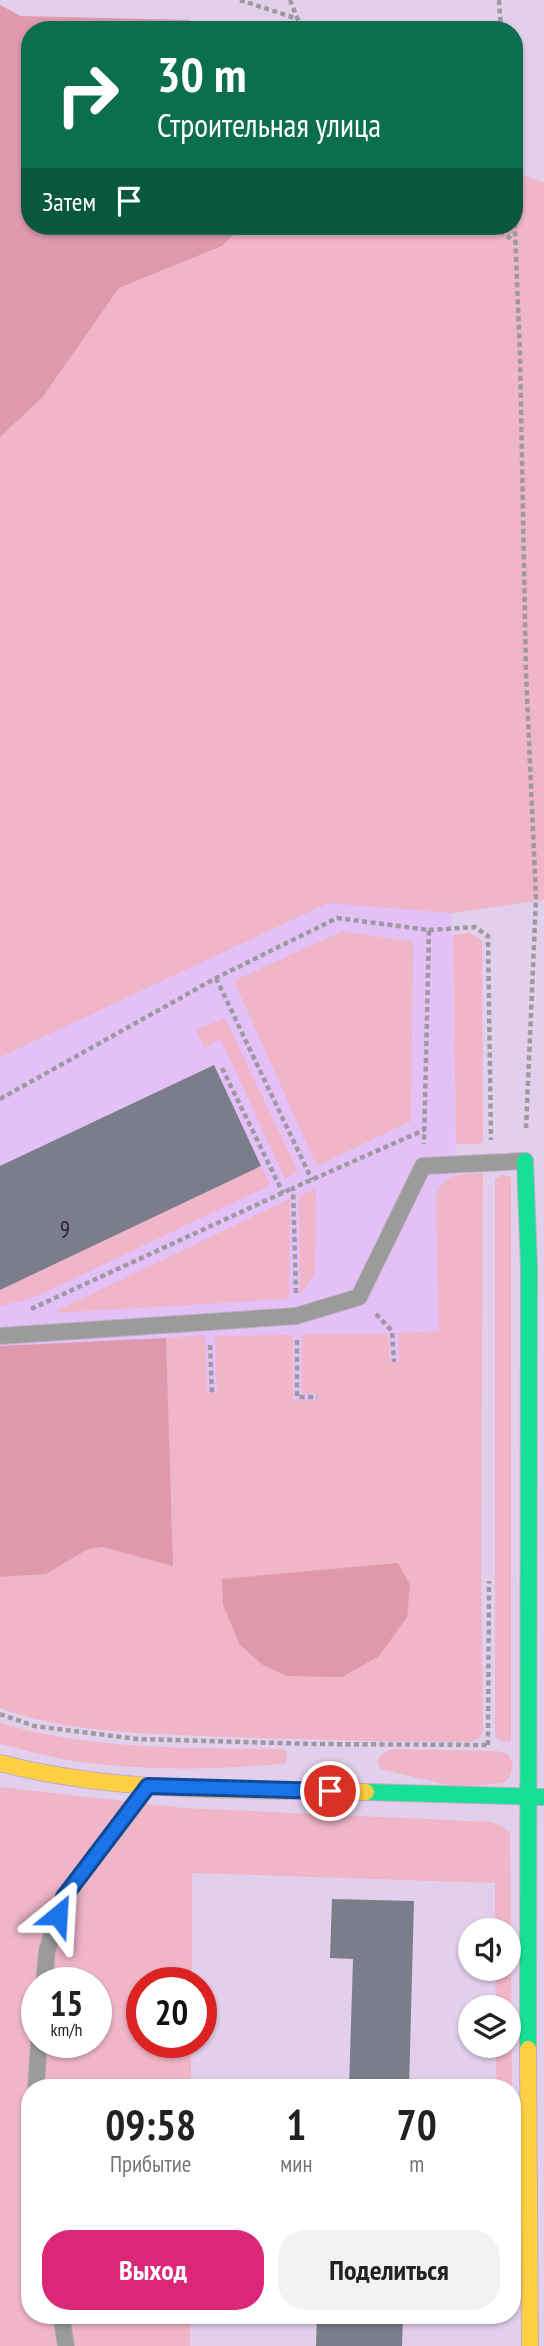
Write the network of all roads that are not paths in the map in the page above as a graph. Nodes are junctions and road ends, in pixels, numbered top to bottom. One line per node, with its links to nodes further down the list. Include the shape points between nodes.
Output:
1 (524, 1161): 2 (lane, via 423,1166 359,1297 296,1316); 5 (street, via 529,1267)
2 (0, 1336)
3 (0, 1763): 4 (street)
4 (148, 1786): 5 (street); 7 (lane, via 64,1897)
5 (527, 1797): 6 (street); 12 (street)
6 (544, 1797)
7 (46, 1967)
8 (38, 2058): 9 (lane)
9 (37, 2079)
10 (62, 2324): 11 (lane)
11 (66, 2346)
12 (530, 2346)

